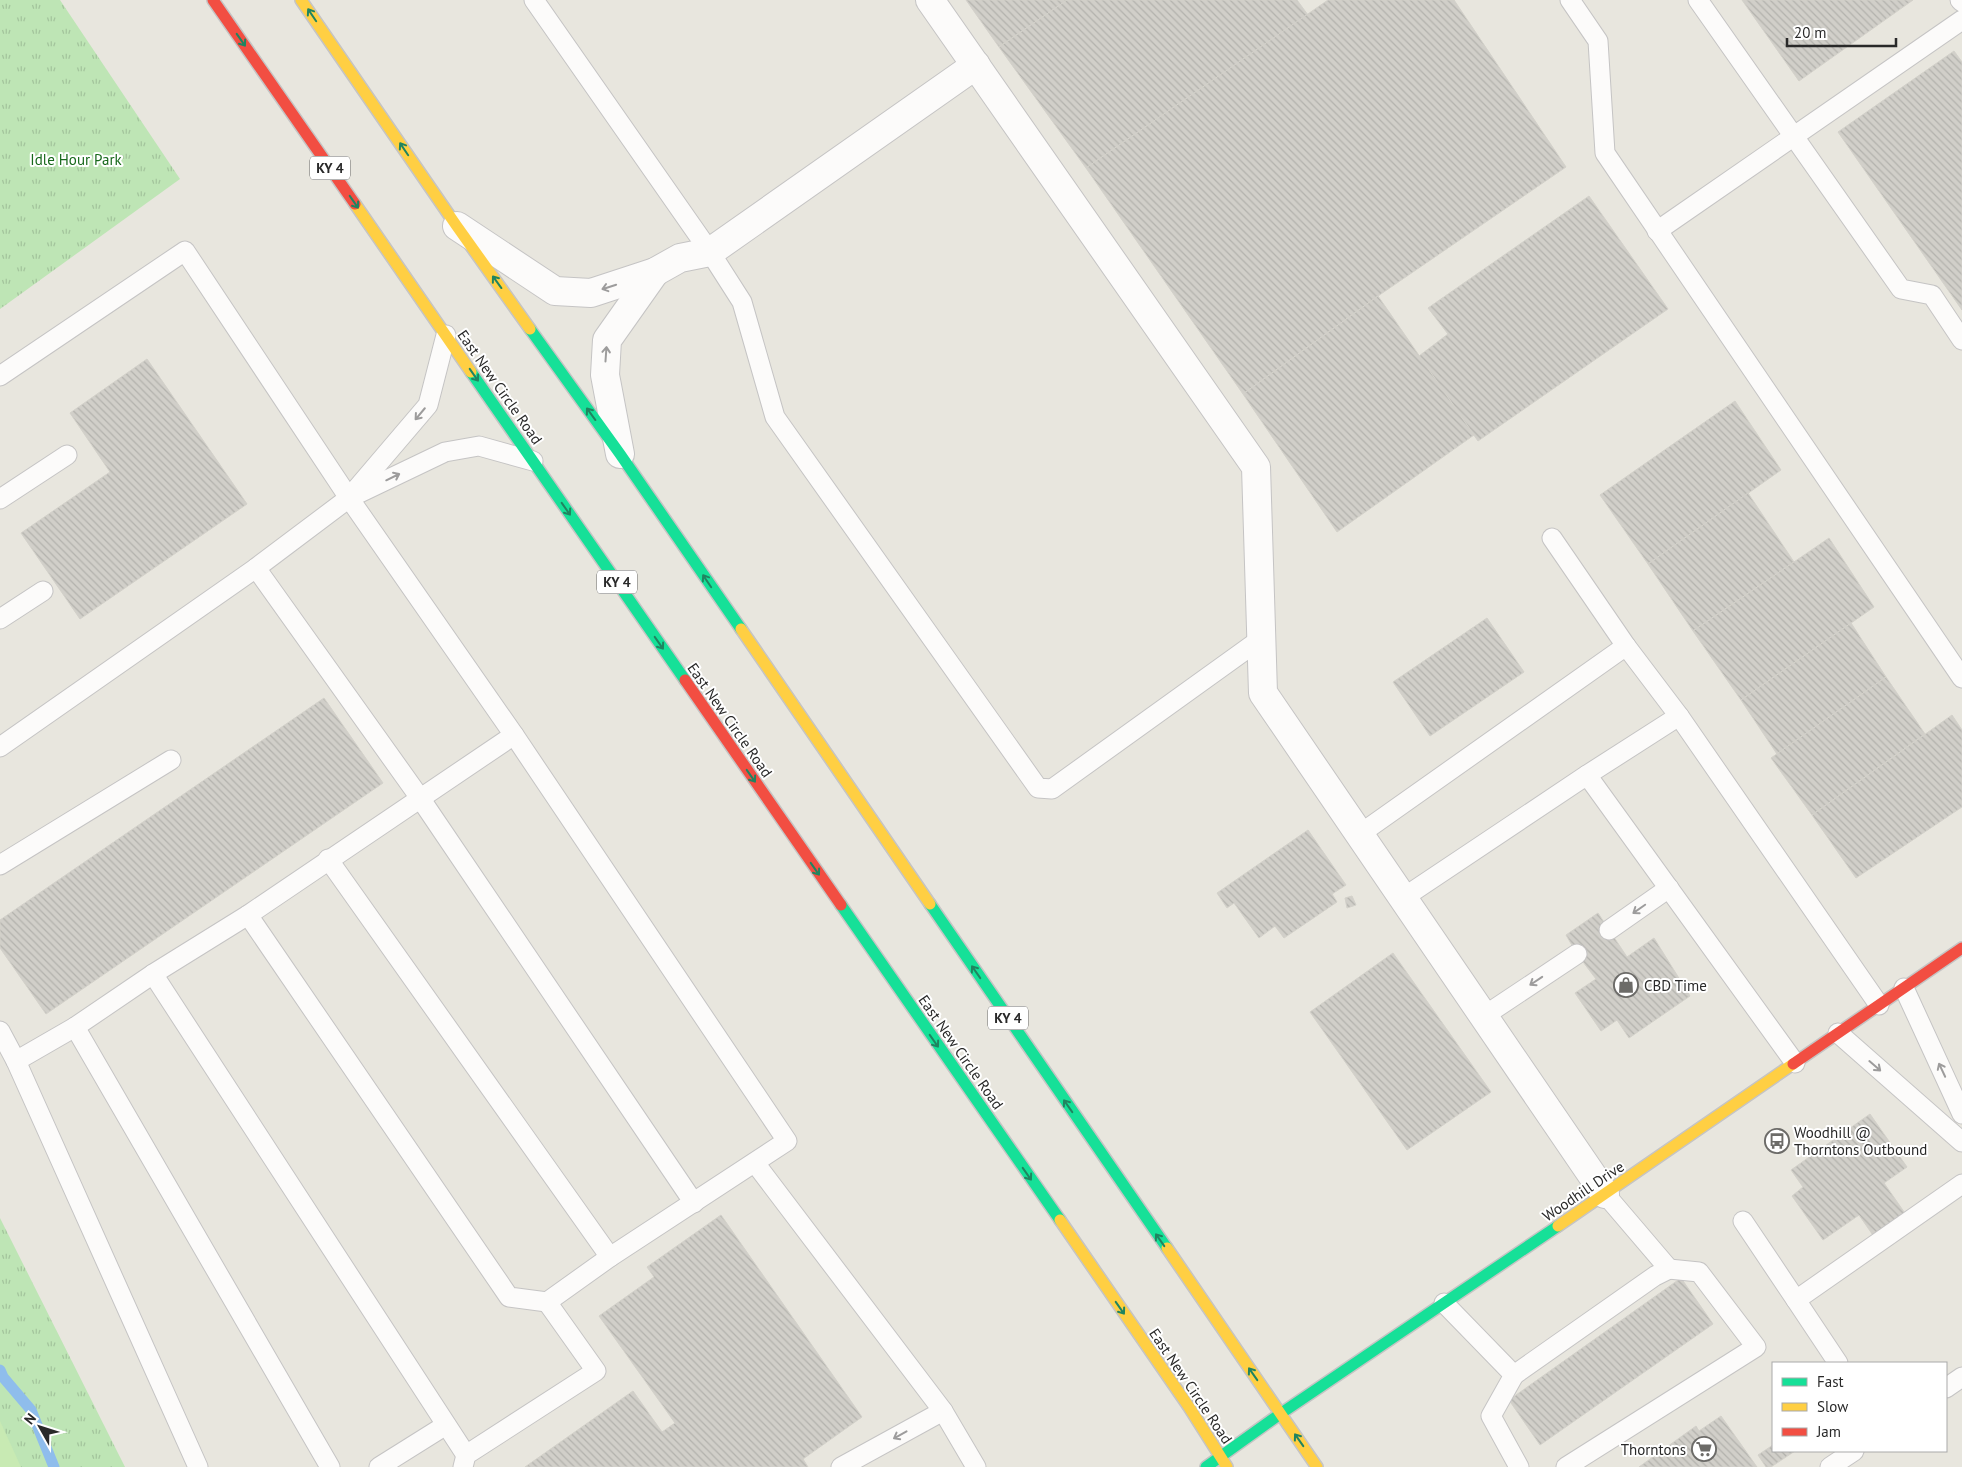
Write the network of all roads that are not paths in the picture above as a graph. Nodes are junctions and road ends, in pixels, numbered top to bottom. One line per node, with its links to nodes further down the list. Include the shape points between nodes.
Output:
1 (213, 0): 14 (main road, East New Circle Road / KY 4, one-way to 14)
2 (302, 0): 10 (main road, KY 4, one-way to 2)
3 (534, 0): 12 (lane)
4 (930, 0): 8 (street)
5 (1570, 0): 11 (lane, via 1598,40 1605,153)
6 (1698, 0): 9 (lane)
7 (1962, 20): 9 (lane)
8 (976, 64): 12 (street); 26 (street, via 1256,467)
9 (1792, 137): 11 (lane); 15 (lane, via 1901,290 1932,295)
10 (456, 226): 13 (street, one-way to 10, via 591,293 556,291); 17 (main road, KY 4, one-way to 10)
11 (1657, 230): 28 (lane)
12 (710, 252): 13 (street, via 680,258); 26 (lane, via 742,302 775,417 1038,788 1052,789)
13 (656, 272): 17 (street, one-way to 13, via 605,375 608,340)
14 (446, 335): 19 (main road, East New Circle Road / KY 4, one-way to 19); 20 (lane, one-way to 20, via 428,405)
15 (1962, 340)
16 (0, 376): 20 (lane, via 185,251)
17 (620, 454): 70 (main road, KY 4, one-way to 17)
18 (67, 455): 21 (lane)
19 (533, 461): 20 (lane, one-way to 19, via 445,452 479,446); 73 (main road, East New Circle Road / KY 4, one-way to 73, via 1189,1407)
20 (349, 498): 23 (lane); 30 (lane)
21 (0, 499)
22 (1552, 538): 27 (lane)
23 (256, 568): 31 (lane); 34 (lane)
24 (43, 591): 25 (lane)
25 (0, 619)
26 (1262, 638): 35 (street, via 1264,693)
27 (1626, 646): 29 (lane); 35 (lane)
28 (1962, 678)
29 (1679, 716): 33 (lane); 46 (lane)
30 (514, 735): 34 (lane); 55 (lane, via 787,1142)
31 (0, 747)
32 (171, 760): 37 (lane)
33 (1588, 775): 38 (lane); 39 (lane)
34 (420, 798): 36 (lane); 58 (lane)
35 (1360, 834): 39 (street)
36 (328, 859): 40 (lane); 60 (lane)
37 (0, 865)
38 (1668, 888): 41 (lane, one-way to 41); 52 (lane)
39 (1403, 898): 47 (street)
40 (248, 915): 44 (lane); 63 (lane, via 509,1297)
41 (1609, 930)
42 (1962, 948): 45 (main road, Woodhill Drive)
43 (1577, 954): 47 (lane, one-way to 47)
44 (153, 974): 48 (lane); 71 (lane)
45 (1904, 988): 46 (main road, Woodhill Drive); 53 (lane, one-way to 45)
46 (1879, 1005): 50 (main road, Woodhill Drive)
47 (1484, 1016): 57 (street)
48 (75, 1027): 51 (lane); 77 (lane)
49 (0, 1031): 51 (lane)
50 (1838, 1033): 52 (main road, Woodhill Drive); 54 (lane, one-way to 54)
51 (16, 1061): 76 (lane)
52 (1795, 1063): 57 (main road, Woodhill Drive)
53 (1962, 1114)
54 (1962, 1142)
55 (756, 1163): 58 (lane); 69 (lane)
56 (1962, 1184): 62 (lane)
57 (1605, 1194): 61 (lane); 64 (main road, Woodhill Drive)
58 (694, 1203): 60 (lane)
59 (1743, 1221): 62 (lane)
60 (610, 1257): 63 (lane)
61 (1669, 1269): 66 (lane); 84 (lane, via 1699,1272 1756,1347)
62 (1796, 1300): 65 (lane)
63 (547, 1302): 74 (lane, via 596,1371)
64 (1444, 1303): 66 (lane); 70 (main road, Woodhill Drive)
65 (1837, 1362)
66 (1514, 1375): 83 (lane, via 1491,1416)
67 (1962, 1377): 68 (lane)
68 (1947, 1387)
69 (943, 1411): 75 (lane); 79 (lane, one-way to 79)
70 (1280, 1414): 73 (main road, Woodhill Drive); 82 (main road, KY 4, one-way to 70)
71 (446, 1425): 74 (lane); 78 (lane)
72 (1852, 1452): 85 (lane)
73 (1220, 1457): 80 (main road, Woodhill Drive); 81 (main road, KY 4)
74 (465, 1461)
75 (971, 1464)
76 (198, 1467)
77 (330, 1467)
78 (379, 1467)
79 (840, 1467)
80 (1206, 1467)
81 (1228, 1467)
82 (1318, 1467)
83 (1519, 1467)
84 (1566, 1467)
85 (1830, 1467)

